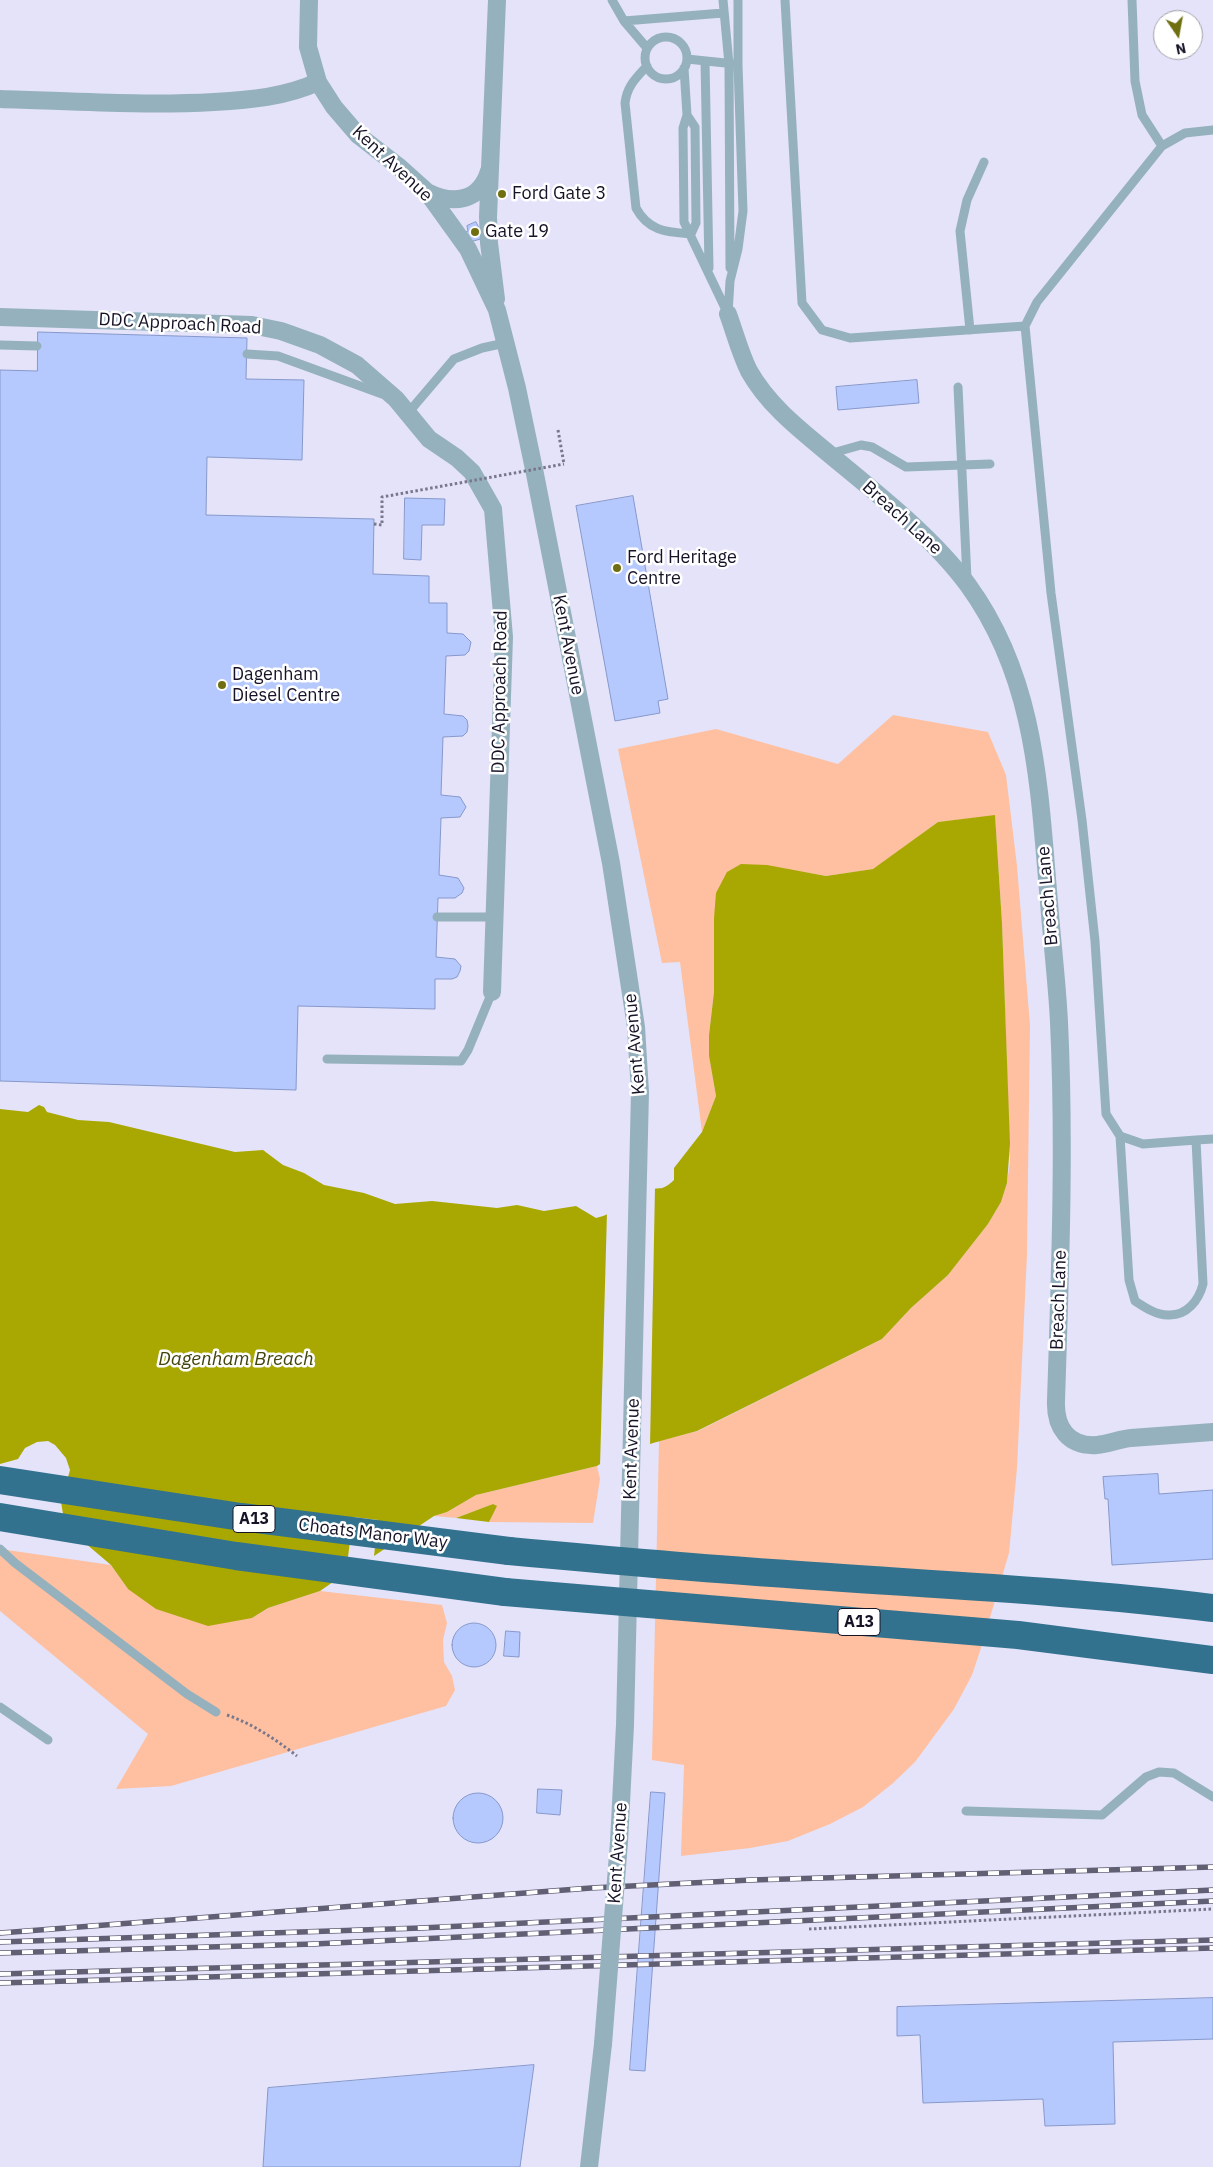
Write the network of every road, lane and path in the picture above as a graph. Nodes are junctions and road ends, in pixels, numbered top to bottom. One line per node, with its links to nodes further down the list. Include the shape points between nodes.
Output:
1 (309, 0): 15 (street, Kent Avenue, via 308,47)
2 (497, 0): 20 (street)
3 (612, 0): 9 (lane)
4 (722, 0): 8 (lane)
5 (738, 0): 13 (lane)
6 (785, 0): 29 (lane, via 802,303 822,330 850,338)
7 (1132, 0): 18 (lane, via 1135,80 1142,115)
8 (724, 13): 9 (lane); 13 (lane)
9 (624, 21): 10 (lane)
10 (647, 48): 12 (lane, via 658,38 672,38 683,45); 14 (lane)
11 (705, 61): 12 (lane); 13 (lane); 23 (lane)
12 (686, 63): 14 (lane, via 680,73 668,79 655,76); 22 (lane, via 687,115 694,127 696,223)
13 (734, 64): 24 (lane); 24 (lane, via 743,211)
14 (646, 66): 22 (lane, via 626,92 625,103 636,208 645,220 661,231)
15 (318, 82): 16 (street, via 286,94 172,105); 21 (street, Kent Avenue, via 358,135)
16 (0, 99)
17 (1213, 130): 18 (lane, via 1185,132)
18 (1162, 146): 28 (lane, via 1036,302)
19 (984, 162): 29 (lane, via 967,200 960,231)
20 (491, 163): 21 (street, via 482,185 467,197 451,200); 25 (street, via 489,243)
21 (427, 192): 25 (street, Kent Avenue, via 468,249)
22 (691, 234): 23 (lane)
23 (709, 272): 26 (lane)
24 (730, 281): 26 (lane)
25 (497, 310): 30 (street, Kent Avenue)
26 (728, 314): 38 (street, Breach Lane, via 749,370 765,394 784,416)
27 (0, 317): 35 (street, DDC Approach Road, via 252,325 281,331 320,345 357,365)
28 (1025, 326): 29 (lane); 47 (lane, via 1051,593 1095,941 1106,1114)
29 (970, 330)
30 (505, 343): 36 (lane, via 482,348 454,360); 64 (street, Kent Avenue, bridge, via 535,474 611,863 636,1027 640,1092 625,1725 603,2044)
31 (0, 345): 32 (lane)
32 (37, 346)
33 (247, 354): 35 (lane, via 278,356)
34 (958, 387): 40 (lane)
35 (396, 399): 36 (street, DDC Approach Road)
36 (408, 413): 43 (street, DDC Approach Road, via 429,439 472,472 493,509 504,637)
37 (558, 430): 41 (path, bridge, via 564,464 382,497 382,525)
38 (829, 454): 40 (lane, via 862,445 872,447 906,467); 42 (street, Breach Lane, via 942,555)
39 (990, 464): 40 (lane)
40 (962, 466): 42 (lane)
41 (374, 524)
42 (967, 584): 50 (street, Breach Lane, via 981,605 1016,679 1033,742 1039,788 1059,1020 1062,1185 1057,1421 1066,1436 1082,1444 1095,1445)
43 (494, 917): 44 (lane); 45 (street, DDC Approach Road)
44 (437, 918)
45 (492, 992): 46 (lane, via 461,1062)
46 (327, 1058)
47 (1120, 1136): 49 (lane, via 1143,1144); 49 (lane, via 1129,1280 1135,1301 1168,1316 1188,1309 1200,1298 1203,1284)
48 (1213, 1139): 49 (lane)
49 (1196, 1140)
50 (1213, 1432)
51 (0, 1480): 54 (highway, Choats Manor Way / A13, bridge, via 241,1517 508,1551 771,1573 1042,1590)
52 (0, 1517): 55 (highway, A13, bridge, via 236,1556 504,1592 1018,1636)
53 (0, 1549): 57 (lane, via 187,1694)
54 (1213, 1608)
55 (1213, 1660)
56 (0, 1707): 58 (lane)
57 (216, 1712): 59 (path, via 249,1724)
58 (48, 1740)
59 (297, 1756)
60 (1213, 1797): 61 (lane, via 1174,1773 1159,1772 1146,1777 1102,1815)
61 (966, 1811)
62 (1213, 1909): 63 (path)
63 (809, 1929)
64 (589, 2167)

